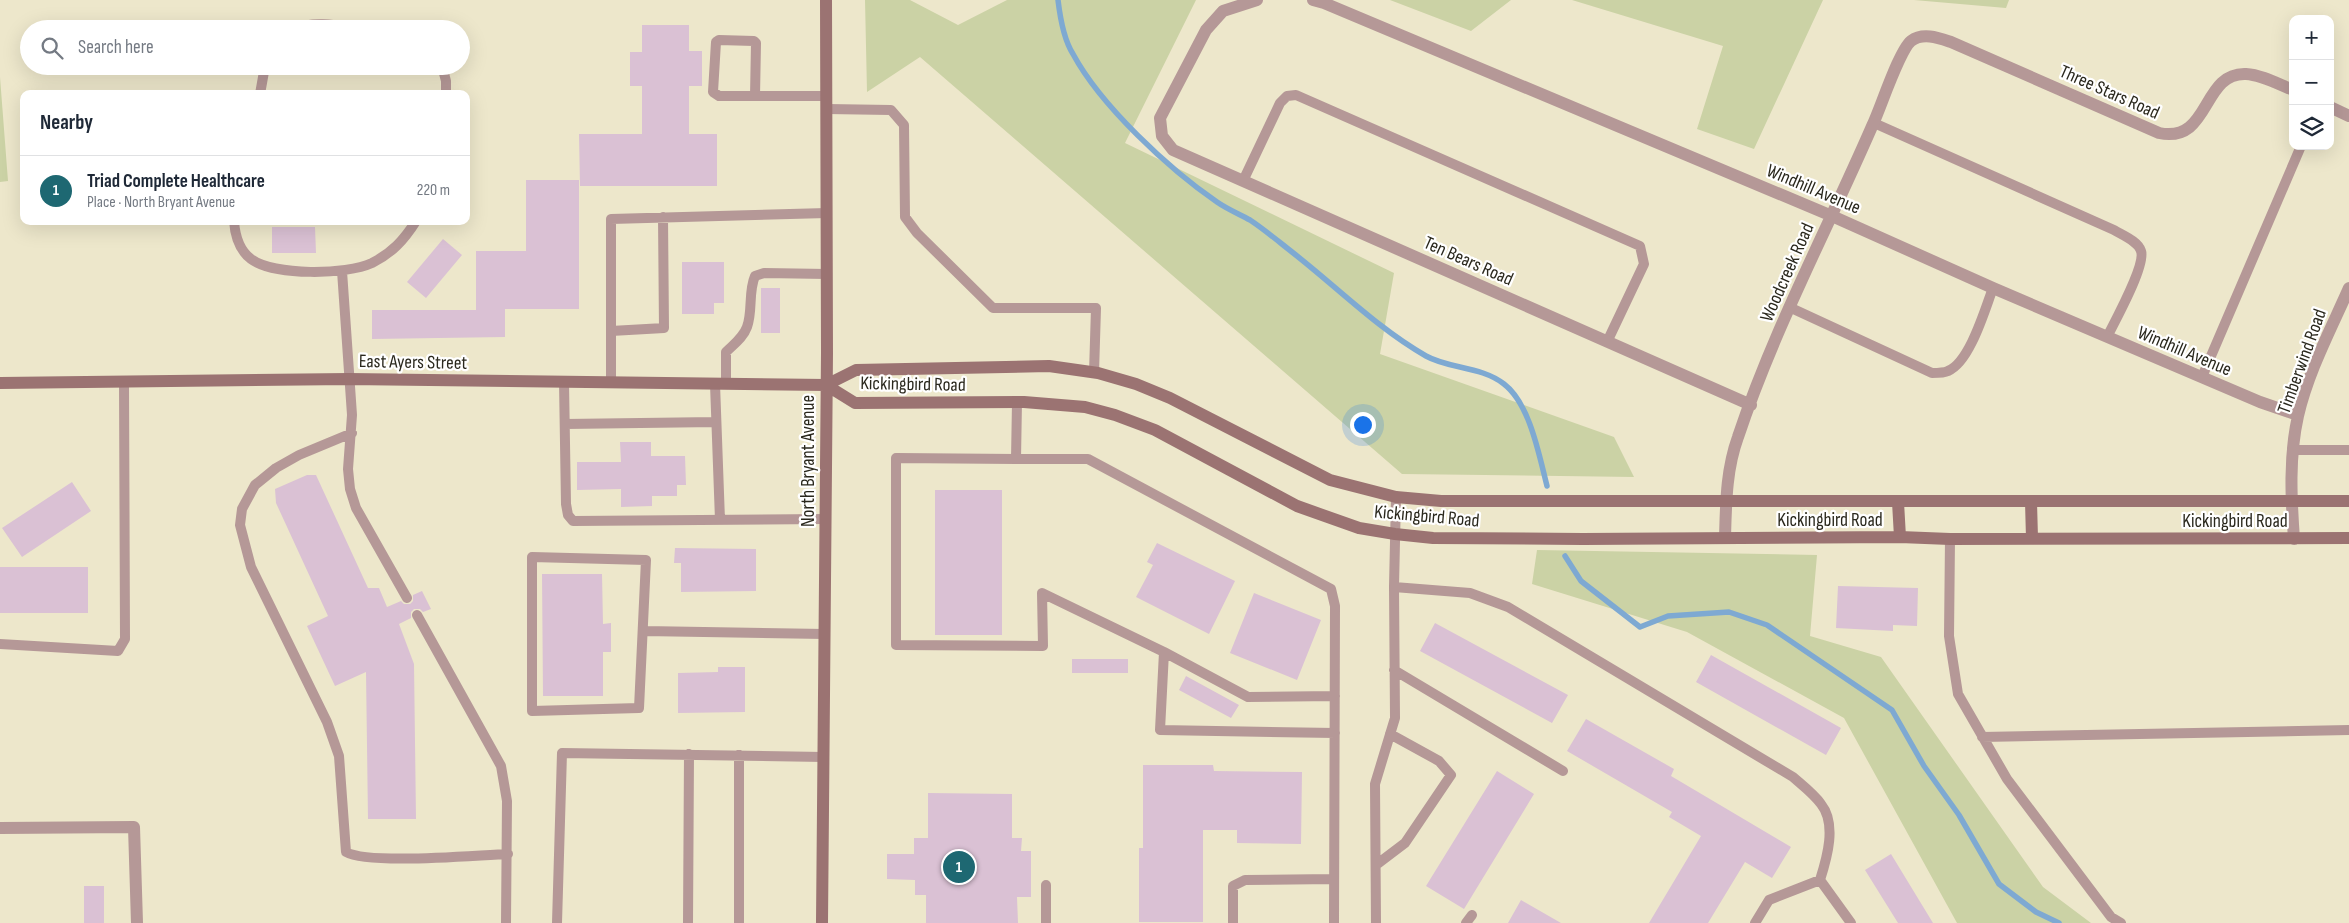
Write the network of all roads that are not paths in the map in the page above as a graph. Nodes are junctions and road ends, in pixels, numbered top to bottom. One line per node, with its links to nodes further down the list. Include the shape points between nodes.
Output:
1 (826, 0): 11 (street, North Bryant Avenue)
2 (1258, 0): 16 (street, Ten Bears Road, via 1223,11 1206,30 1160,118 1162,136 1172,150)
3 (1313, 0): 18 (street, Windhill Avenue)
4 (1921, 37): 7 (street, Three Stars Road, via 1951,42 2159,134 2172,136 2186,132 2196,123 2220,85 2233,76 2262,77); 14 (street, Woodcreek Road, via 1910,42)
5 (263, 75): 8 (lane)
6 (443, 75): 9 (lane)
7 (2289, 88)
8 (261, 90)
9 (445, 90)
10 (755, 96): 10 (lane, via 756,43 752,40 716,42 713,92 719,96); 11 (lane)
11 (827, 103): 17 (street, North Bryant Avenue); 30 (lane, via 891,110 904,125 905,217 917,234 993,308 1096,308)
12 (2334, 108): 13 (street)
13 (2349, 116)
14 (1874, 123): 18 (street, Woodcreek Road); 28 (lane, via 2135,242 2141,250 2141,261)
15 (2299, 150): 31 (lane)
16 (1244, 181): 29 (street, Ten Bears Road); 29 (lane, via 1280,103 1287,96 1296,95 1622,238 1640,246 1644,264)
17 (827, 214): 19 (lane); 23 (street, North Bryant Avenue)
18 (1832, 216): 24 (street, Windhill Avenue); 26 (street, Woodcreek Road)
19 (663, 217): 27 (lane, via 664,328); 27 (lane, via 611,218)
20 (235, 225): 22 (lane, via 239,244 250,259 263,265 309,273)
21 (413, 225): 22 (lane, via 400,244 371,263)
22 (342, 270): 32 (lane)
23 (827, 274): 37 (lane, via 756,276 752,283 747,327 740,340 726,352); 38 (street, North Bryant Avenue)
24 (1993, 288): 26 (lane, via 1974,340 1962,359 1949,371 1932,373); 28 (street, Windhill Avenue)
25 (2349, 288): 41 (street, Timberwind Road)
26 (1789, 307): 40 (street, Woodcreek Road)
27 (612, 330): 35 (lane)
28 (2107, 337): 31 (street, Windhill Avenue)
29 (1608, 342): 40 (street, Ten Bears Road)
30 (1094, 373): 38 (street, Kickingbird Road, via 1040,366 856,370); 48 (street, Kickingbird Road, via 1136,384 1170,398 1330,480)
31 (2202, 377): 41 (street, Windhill Avenue)
32 (349, 379): 33 (street, East Ayers Street); 34 (street, East Ayers Street); 44 (lane)
33 (124, 382): 36 (street, East Ayers Street); 68 (lane, via 125,639 118,650)
34 (564, 382): 35 (street, East Ayers Street); 43 (lane)
35 (612, 382): 37 (street, East Ayers Street)
36 (0, 383)
37 (721, 384): 38 (street, East Ayers Street); 42 (lane)
38 (826, 385): 39 (street, Kickingbird Road, via 855,403); 54 (street, North Bryant Avenue)
39 (1017, 402): 47 (lane); 56 (street, Kickingbird Road, via 1056,403 1115,415 1155,430 1297,506 1359,528)
40 (1751, 405): 50 (street, Woodcreek Road, via 1728,474)
41 (2298, 415): 45 (street, Timberwind Road)
42 (716, 422): 43 (lane); 55 (lane)
43 (565, 424): 55 (lane, via 568,515 573,521)
44 (352, 433): 64 (lane, via 348,469 356,508); 81 (lane, via 299,455 255,485 242,509 240,525 251,567 327,722 339,756 346,852 362,858)
45 (2292, 450): 46 (lane); 49 (street, Timberwind Road)
46 (2349, 450)
47 (1016, 460): 69 (lane, via 896,458 896,646 1043,646 1042,593); 71 (lane, via 1088,459 1331,589 1335,606)
48 (1396, 497): 50 (street, Kickingbird Road, via 1440,501); 56 (lane)
49 (2291, 501): 52 (street, Kickingbird Road); 53 (street, Kickingbird Road); 62 (street, Timberwind Road)
50 (1726, 502): 51 (street, Kickingbird Road); 58 (street, Woodcreek Road)
51 (1898, 502): 52 (street, Kickingbird Road); 57 (street)
52 (2031, 502): 59 (street)
53 (2349, 502)
54 (826, 519): 55 (lane); 67 (street, North Bryant Avenue)
55 (720, 520)
56 (1395, 534): 58 (street, Kickingbird Road, via 1443,538); 63 (lane)
57 (1900, 537): 58 (street, Kickingbird Road); 61 (street, Kickingbird Road)
58 (1725, 538)
59 (2032, 538): 61 (street, Kickingbird Road); 62 (street, Kickingbird Road)
60 (2349, 538): 62 (street, Kickingbird Road)
61 (1950, 539): 75 (lane, via 1949,636 1958,694)
62 (2294, 539)
63 (1394, 587): 70 (lane); 84 (lane, via 1470,593 1508,607 1793,777 1823,805 1829,826 1829,852)
64 (407, 598)
65 (417, 615): 81 (lane, via 501,766 507,801)
66 (644, 631): 66 (lane, via 646,560 532,557 532,710 639,708); 67 (lane)
67 (825, 634): 78 (street, North Bryant Avenue)
68 (0, 644)
69 (1164, 652): 71 (lane, via 1248,697); 73 (lane, via 1160,730)
70 (1394, 670): 74 (lane, via 1394,718); 79 (lane)
71 (1335, 696): 73 (lane)
72 (2349, 730): 75 (lane)
73 (1335, 733): 83 (lane)
74 (1390, 734): 82 (lane, via 1374,784); 82 (lane, via 1439,761 1451,775 1405,843)
75 (1982, 736): 98 (lane, via 2006,779 2111,917)
76 (689, 754): 77 (lane); 88 (lane, via 562,753); 89 (lane)
77 (739, 755): 78 (lane); 90 (lane)
78 (824, 757): 91 (street, North Bryant Avenue)
79 (1563, 771)
80 (0, 828): 86 (street, via 134,827)
81 (508, 854): 87 (lane)
82 (1376, 865): 95 (lane)
83 (1334, 879): 93 (lane, via 1245,880 1234,886); 94 (lane)
84 (1820, 880): 96 (lane, via 1769,900); 97 (lane)
85 (1046, 885): 92 (lane)
86 (137, 923)
87 (506, 923)
88 (557, 923)
89 (688, 923)
90 (739, 923)
91 (822, 923)
92 (1046, 923)
93 (1233, 923)
94 (1334, 923)
95 (1376, 923)
96 (1755, 923)
97 (1851, 923)
98 (2121, 923)

